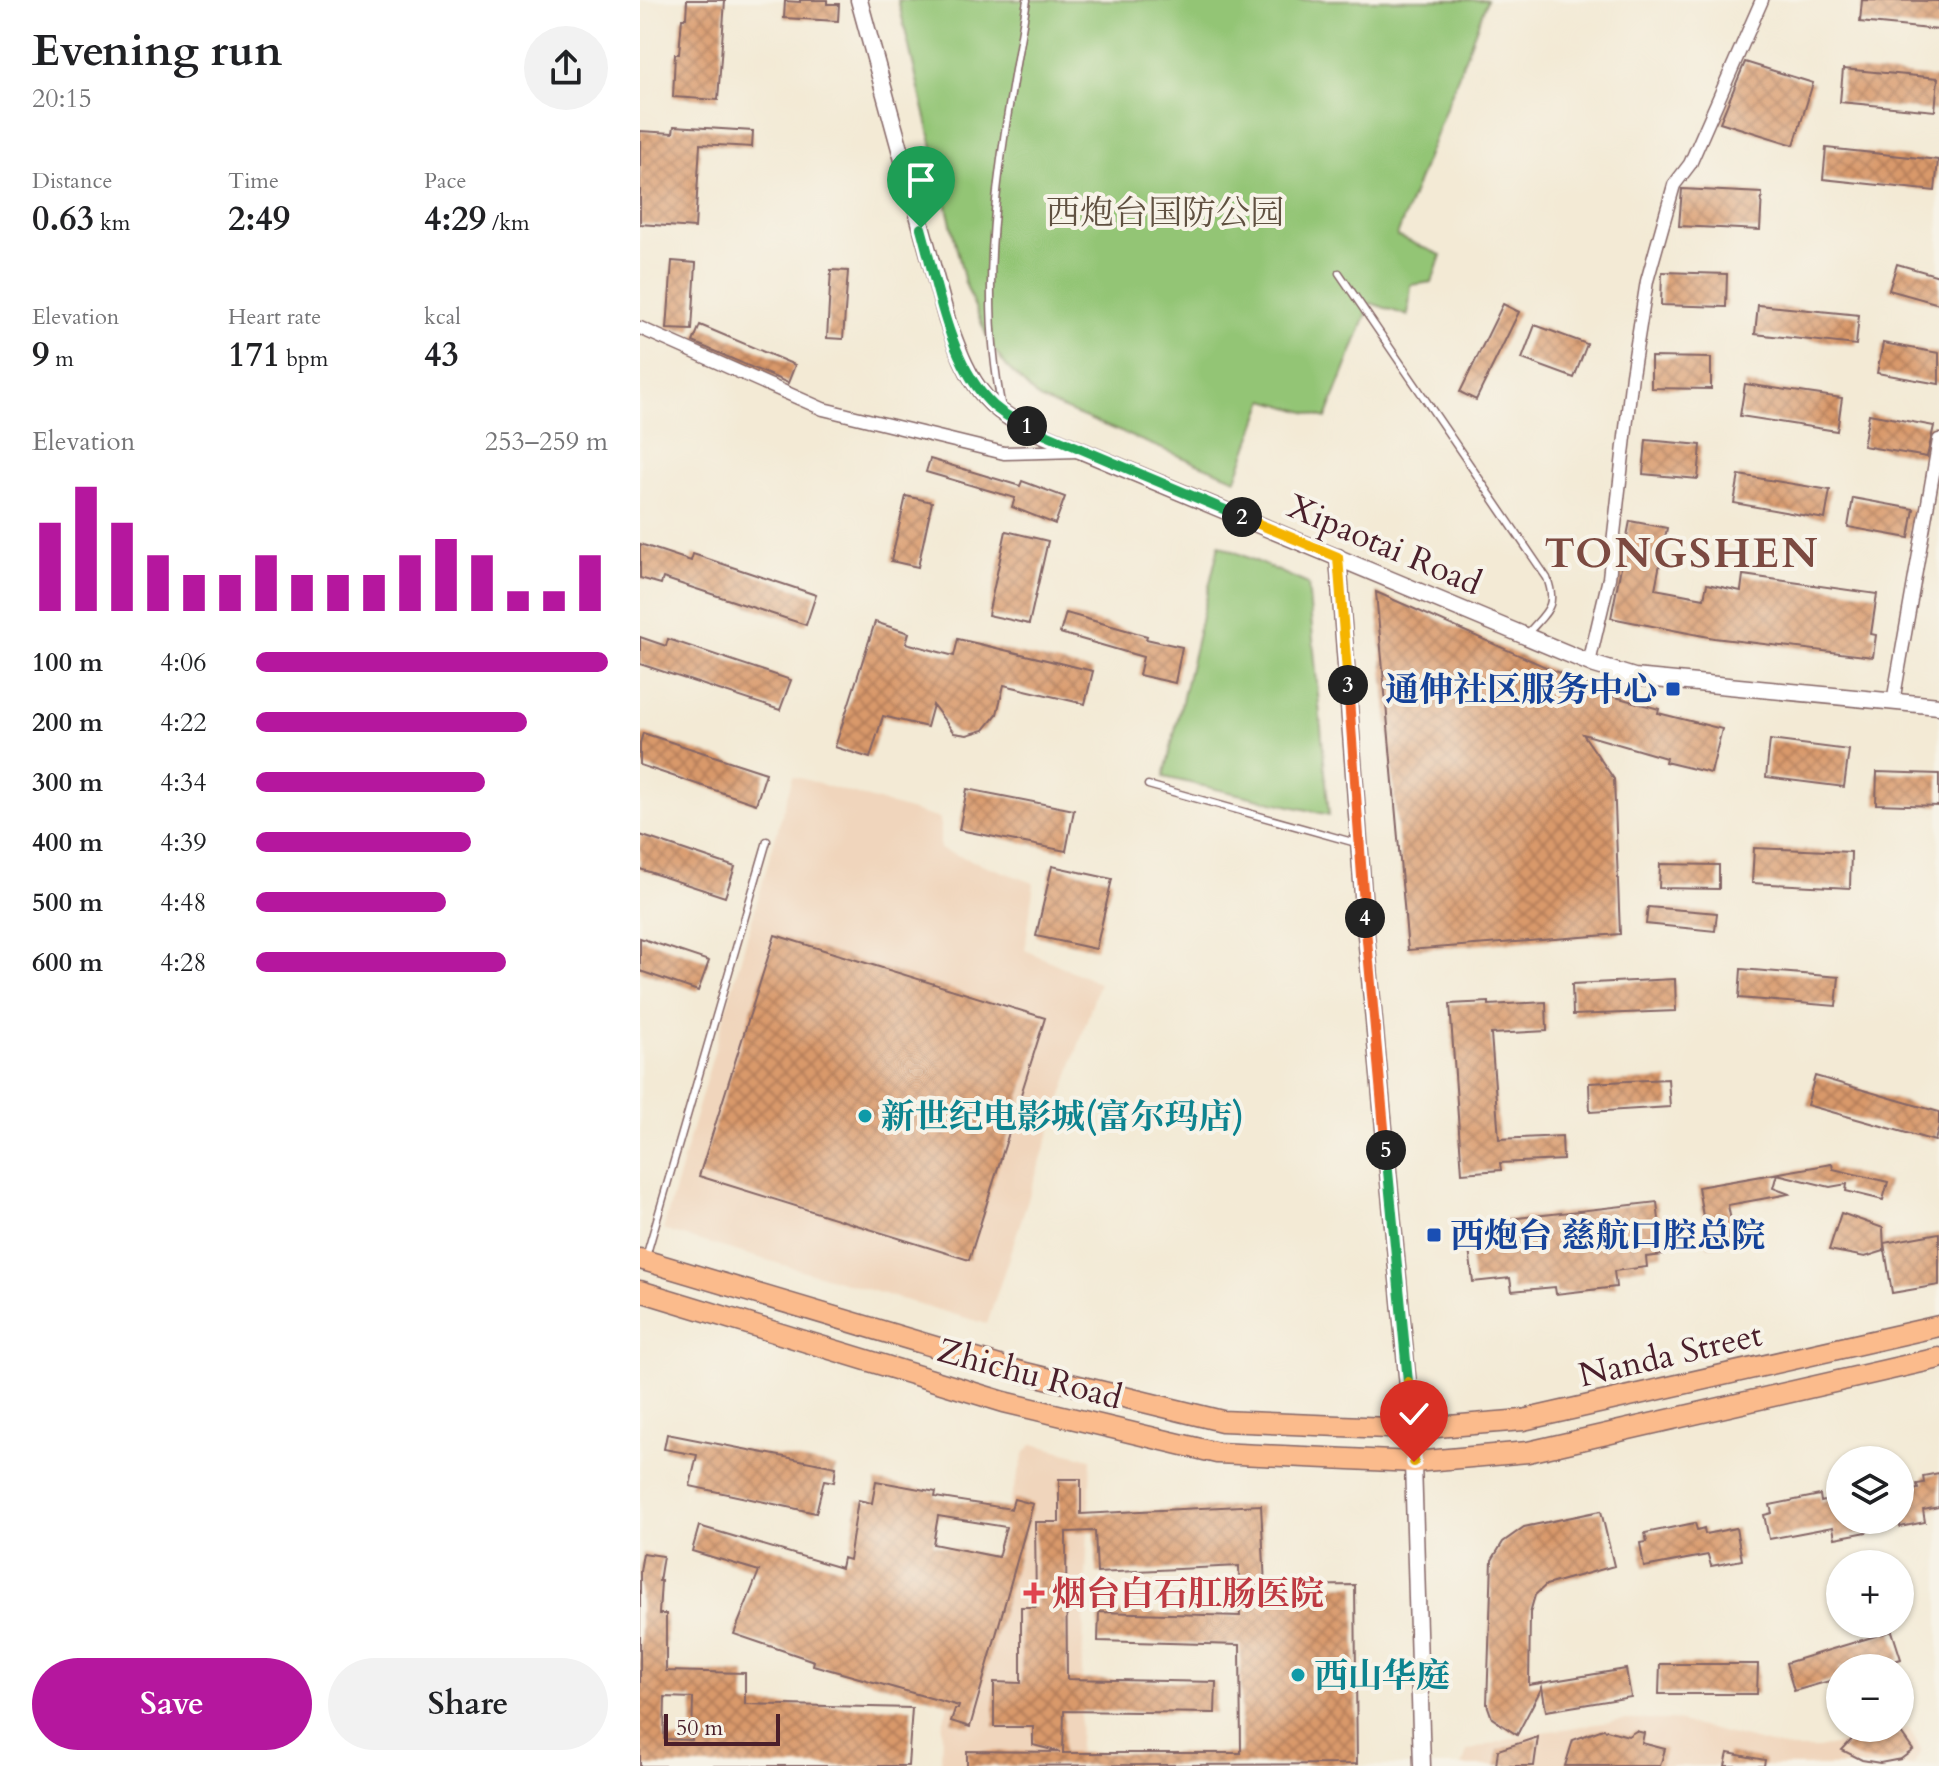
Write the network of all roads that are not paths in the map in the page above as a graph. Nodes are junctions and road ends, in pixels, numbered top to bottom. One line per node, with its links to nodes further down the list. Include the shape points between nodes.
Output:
1 (859, 0): 6 (street, via 947,320 962,360 986,398)
2 (1027, 0): 6 (lane, via 997,180 991,309 993,367)
3 (1762, 0): 11 (street, via 1690,164 1674,185 1647,281 1609,578)
4 (1339, 273): 10 (lane, via 1547,578 1554,594 1551,606)
5 (640, 328): 8 (street, Xipaotai Road, via 823,409 1004,453)
6 (1003, 411): 8 (street)
7 (1939, 440): 12 (street)
8 (1082, 451): 9 (street, Xipaotai Road)
9 (1338, 557): 10 (street, Xipaotai Road); 16 (street)
10 (1525, 636): 11 (street, Xipaotai Road)
11 (1589, 663): 12 (street, Xipaotai Road, via 1634,677)
12 (1893, 702): 13 (street, Xipaotai Road)
13 (1939, 706)
14 (1148, 785): 16 (lane)
15 (767, 841): 17 (lane)
16 (1360, 844): 21 (street)
17 (642, 1260): 21 (main road, Zhichu Road, via 1013,1370 1222,1421)
18 (640, 1291): 22 (main road, Zhichu Road, via 1004,1402 1217,1453)
19 (1939, 1326): 21 (main road, Nanda Street, via 1523,1420)
20 (1939, 1358): 22 (main road, Nanda Street, via 1528,1452)
21 (1412, 1429): 22 (street)
22 (1414, 1462): 23 (street)
23 (1422, 1766)

